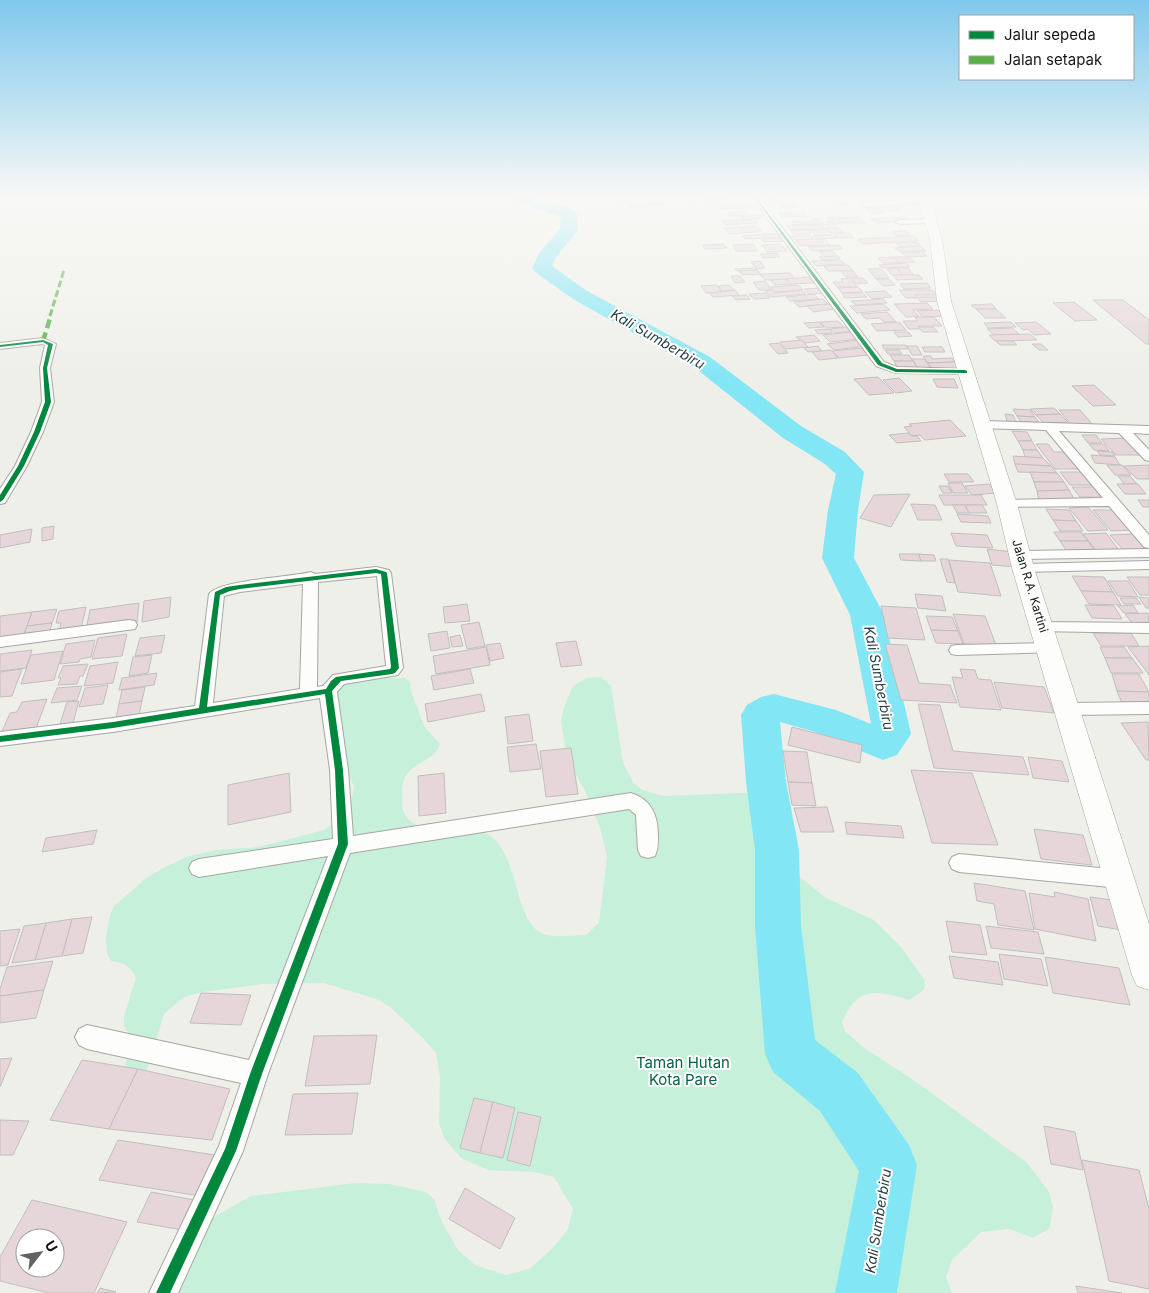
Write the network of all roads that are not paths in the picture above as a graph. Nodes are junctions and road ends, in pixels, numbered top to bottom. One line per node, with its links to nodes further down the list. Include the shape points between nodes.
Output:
1 (801, 257): 4 (street, via 884,367)
2 (938, 257): 4 (main road, Jalan R.A. Kartini, via 944,301)
3 (0, 346): 10 (street, via 43,341 51,344 45,368 48,402 21,466)
4 (965, 372): 5 (main road, Jalan R.A. Kartini)
5 (983, 425): 6 (street); 12 (main road, Jalan R.A. Kartini)
6 (1050, 428): 7 (street); 11 (street)
7 (1124, 430): 8 (street); 9 (street)
8 (1149, 430)
9 (1149, 457)
10 (0, 500)
11 (1112, 502): 12 (street); 13 (street)
12 (1007, 504): 15 (main road, Jalan R.A. Kartini)
13 (1149, 544)
14 (1149, 553): 15 (street)
15 (1022, 561): 16 (street); 19 (main road, Jalan R.A. Kartini)
16 (1149, 565)
17 (311, 577): 24 (street, via 376,571 385,574 394,669 339,679); 25 (street); 28 (street, via 240,586 217,594)
18 (129, 625): 21 (street)
19 (1042, 627): 20 (street); 22 (main road, Jalan R.A. Kartini)
20 (1149, 628)
21 (0, 642)
22 (1049, 648): 23 (street); 27 (main road, Jalan R.A. Kartini)
23 (957, 650)
24 (328, 691): 25 (street); 30 (street, via 339,770)
25 (308, 694): 28 (street)
26 (1149, 708): 27 (street)
27 (1068, 709): 34 (main road, Jalan R.A. Kartini)
28 (203, 710): 29 (street)
29 (0, 739)
30 (343, 844): 31 (street, via 631,802 640,805 646,813); 33 (street); 37 (street)
31 (648, 850)
32 (959, 863): 34 (street)
33 (198, 868)
34 (1120, 879): 35 (main road, Jalan R.A. Kartini)
35 (1149, 974)
36 (87, 1037): 37 (street)
37 (256, 1074): 38 (street, via 230,1151)
38 (163, 1293)

